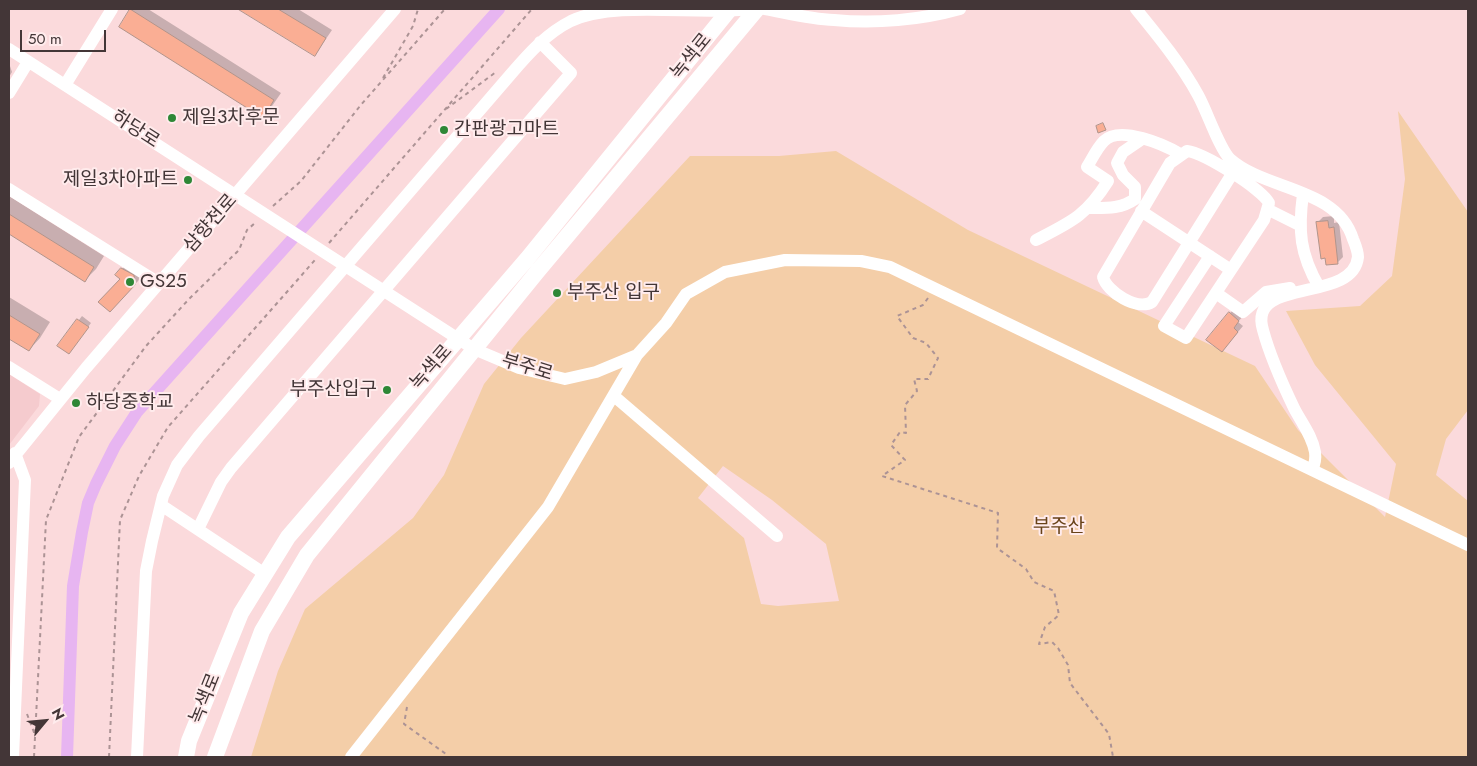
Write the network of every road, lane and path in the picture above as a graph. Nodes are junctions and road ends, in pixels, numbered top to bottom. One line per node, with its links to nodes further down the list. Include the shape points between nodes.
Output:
1 (112, 9): 16 (street)
2 (395, 9): 24 (street, 삼향천로)
3 (418, 9): 15 (path, via 413,26)
4 (446, 9): 15 (path)
5 (750, 9): 10 (street)
6 (758, 9): 42 (main road, 녹색로)
7 (765, 9): 8 (street, via 861,21 901,20)
8 (960, 9)
9 (1136, 9): 23 (street, via 1197,94 1231,159)
10 (729, 10): 11 (street, via 609,10 572,20); 41 (main road, 녹색로, via 527,259)
11 (540, 42): 33 (street); 38 (street, via 571,73)
12 (9, 49): 13 (street, 하당로)
13 (28, 62): 16 (street, 하당로); 17 (street)
14 (500, 70): 18 (path)
15 (381, 82): 28 (path, via 301,181)
16 (65, 85): 24 (street, 하당로)
17 (9, 93)
18 (442, 112)
19 (1142, 139): 20 (street, via 1165,145); 25 (street, via 1123,152 1117,163 1135,187 1135,199 1114,208); 25 (street, via 1114,135 1104,141 1087,168 1108,181)
20 (1180, 154): 21 (street, via 1187,151 1207,157); 27 (street, via 1170,163)
21 (1232, 174): 26 (street, via 1266,196); 31 (street)
22 (9, 189): 35 (street)
23 (1303, 194): 29 (street); 36 (street, via 1336,210 1349,227 1358,256 1353,272 1341,282)
24 (236, 195): 28 (street, 하당로); 35 (street, 삼향천로)
25 (1089, 208): 30 (street)
26 (1269, 210): 29 (street); 34 (street)
27 (1141, 211): 31 (street); 31 (street, via 1105,271 1103,277 1109,289 1137,305 1146,306 1152,302)
28 (263, 214): 33 (street, 하당로); 57 (path, via 247,230 239,250 146,346 79,437 46,520)
29 (1299, 225): 36 (street, via 1307,266)
30 (1036, 240)
31 (1189, 242): 32 (street)
32 (1210, 256): 34 (street); 40 (street, via 1164,326 1186,338)
33 (345, 264): 38 (street); 49 (street, via 189,447 177,465)
34 (1231, 270): 40 (street)
35 (159, 284): 46 (street, 삼향천로)
36 (1319, 287): 39 (street)
37 (933, 289): 43 (street, via 890,267 861,261 785,260 725,272 686,294); 48 (street); 63 (path, via 923,305 897,316 913,338 926,343 938,358 928,379 914,379 917,391 905,405 906,434 900,432 891,444 905,460 882,476 998,513 996,548 1026,569 1034,582 1054,592 1059,615 1045,628 1039,644 1052,642 1058,648 1068,665 1070,683 1108,734)
38 (385, 290): 41 (street); 50 (street, via 231,468)
39 (1297, 292): 40 (street, via 1289,287 1266,292 1243,312); 48 (street, via 1279,297 1266,307 1262,315 1262,329 1292,403 1310,437 1315,452)
40 (1216, 293)
41 (458, 338): 42 (street); 53 (main road, 녹색로, via 288,537)
42 (474, 349): 43 (street, 부주로, via 518,368 564,379 596,372); 60 (main road, 녹색로, via 307,555 262,631)
43 (638, 356): 45 (street)
44 (9, 367): 46 (street)
45 (614, 396): 51 (street); 61 (street, via 548,507)
46 (60, 399): 47 (street, 삼향천로)
47 (12, 458): 54 (street, via 24,480)
48 (1312, 470): 52 (street)
49 (161, 506): 50 (street); 58 (street, via 146,571)
50 (198, 529): 53 (street)
51 (777, 536)
52 (1468, 545)
53 (265, 574): 59 (main road, 녹색로, via 241,613)
54 (14, 624): 56 (street)
55 (407, 706): 62 (path, via 404,724)
56 (13, 757)
57 (34, 757)
58 (137, 757)
59 (186, 757)
60 (214, 757)
61 (351, 757)
62 (448, 757)
63 (1113, 757)

